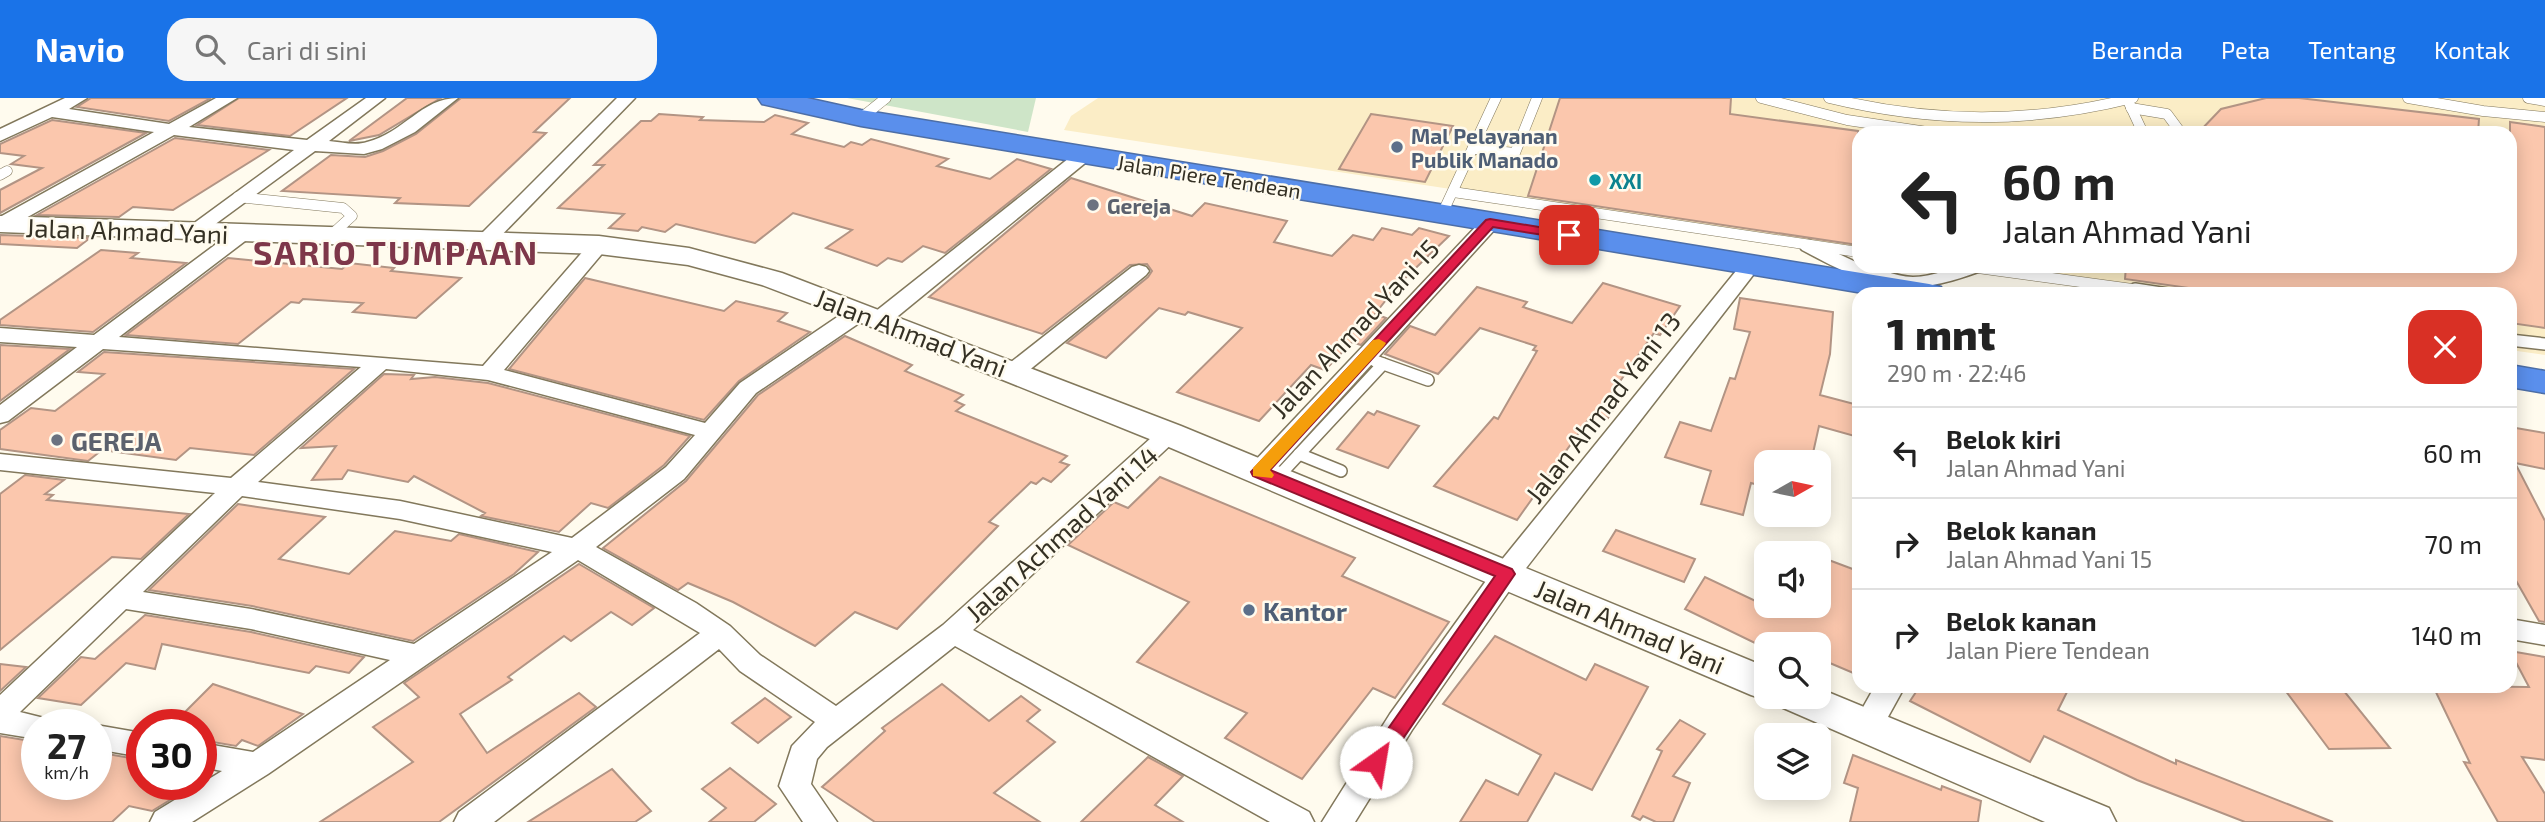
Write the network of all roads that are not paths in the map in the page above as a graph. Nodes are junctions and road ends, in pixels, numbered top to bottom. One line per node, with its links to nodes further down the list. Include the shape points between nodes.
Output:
1 (79, 98): 16 (street)
2 (229, 98): 24 (street)
3 (377, 98): 26 (street)
4 (450, 98): 26 (street, via 379,146)
5 (627, 98): 36 (street)
6 (771, 98): 17 (highway, Jalan Piere Tendean)
7 (886, 98): 17 (lane)
8 (1496, 98): 27 (lane)
9 (1537, 98): 27 (lane, via 1515,153)
10 (1762, 98): 20 (lane)
11 (1829, 98): 19 (lane)
12 (2408, 98): 18 (lane)
13 (2528, 98): 14 (lane)
14 (2545, 101)
15 (2131, 102): 19 (lane, via 2049,116); 22 (lane); 23 (lane, via 2168,114)
16 (51, 111): 24 (street); 25 (street)
17 (868, 114): 28 (highway, Jalan Piere Tendean)
18 (2545, 117)
19 (1970, 120): 21 (lane)
20 (1884, 126)
21 (1970, 126)
22 (2140, 126)
23 (2178, 126)
24 (166, 131): 26 (street); 32 (street)
25 (0, 136)
26 (310, 146): 29 (street)
27 (1475, 149): 30 (lane)
28 (1084, 155): 30 (highway, Jalan Piere Tendean); 48 (street)
29 (238, 197): 33 (street); 35 (lane, via 351,212)
30 (1447, 203): 31 (highway, Jalan Piere Tendean); 38 (lane)
31 (1490, 223): 39 (highway, Jalan Piere Tendean); 53 (street, Jalan Ahmad Yani 15)
32 (1, 224): 33 (main road, Jalan Ahmad Yani)
33 (192, 232): 34 (main road, Jalan Ahmad Yani)
34 (242, 234): 35 (main road, Jalan Ahmad Yani); 51 (street)
35 (329, 237): 36 (main road, Jalan Ahmad Yani)
36 (484, 242): 37 (main road, Jalan Ahmad Yani)
37 (599, 245): 48 (main road, Jalan Ahmad Yani, via 689,257 772,279); 56 (street)
38 (1809, 246): 43 (street)
39 (1647, 248): 43 (highway, Jalan Piere Tendean); 44 (highway, Jalan Piere Tendean)
40 (1139, 271): 55 (street)
41 (1960, 273): 46 (street)
42 (2013, 273): 47 (lane)
43 (1850, 274): 44 (highway, Jalan Piere Tendean); 45 (highway, Jalan Piere Tendean)
44 (1743, 275): 69 (street, Jalan Ahmad Yani 13)
45 (1920, 287)
46 (1940, 287)
47 (2116, 287)
48 (870, 316): 55 (main road, Jalan Ahmad Yani); 62 (street, via 748,388)
49 (0, 335): 51 (street)
50 (2517, 341): 52 (lane)
51 (95, 342): 54 (street); 61 (street)
52 (2545, 344)
53 (1374, 361): 58 (lane); 60 (street, Jalan Ahmad Yani 15)
54 (381, 362): 56 (street); 67 (street)
55 (1014, 371): 63 (main road, Jalan Ahmad Yani)
56 (489, 373): 62 (street)
57 (2517, 377): 59 (highway)
58 (1428, 380)
59 (2545, 382)
60 (1350, 387): 65 (street, Jalan Ahmad Yani 15); 65 (lane)
61 (0, 416)
62 (708, 431): 68 (street, via 675,473)
63 (1169, 434): 65 (main road, Jalan Ahmad Yani); 72 (street, Jalan Achmad Yani 14)
64 (0, 462): 67 (street)
65 (1278, 468): 66 (lane); 69 (main road, Jalan Ahmad Yani)
66 (1341, 471)
67 (236, 487): 68 (street, via 400,510); 70 (street)
68 (577, 548): 73 (street); 75 (street)
69 (1506, 574): 76 (main road, Jalan Ahmad Yani); 91 (street, Jalan Ahmad Yani 13, via 1401,722)
70 (121, 598): 75 (street, via 251,619); 79 (street)
71 (2517, 630): 74 (street)
72 (953, 632): 81 (street, Jalan Achmad Yani 14); 90 (street)
73 (720, 634): 81 (street, via 750,663); 88 (street)
74 (2545, 635)
75 (419, 656): 85 (street)
76 (1754, 679)
77 (1886, 693): 83 (street)
78 (1826, 709): 83 (main road)
79 (0, 713)
80 (0, 721): 82 (street)
81 (836, 721): 89 (street, Jalan Achmad Yani 14, via 803,755 797,771 796,786)
82 (21, 724)
83 (1867, 727): 86 (main road)
84 (217, 758): 85 (street)
85 (257, 765): 87 (street)
86 (2075, 815)
87 (166, 822)
88 (470, 822)
89 (821, 822)
90 (1298, 822)
91 (1338, 822)

